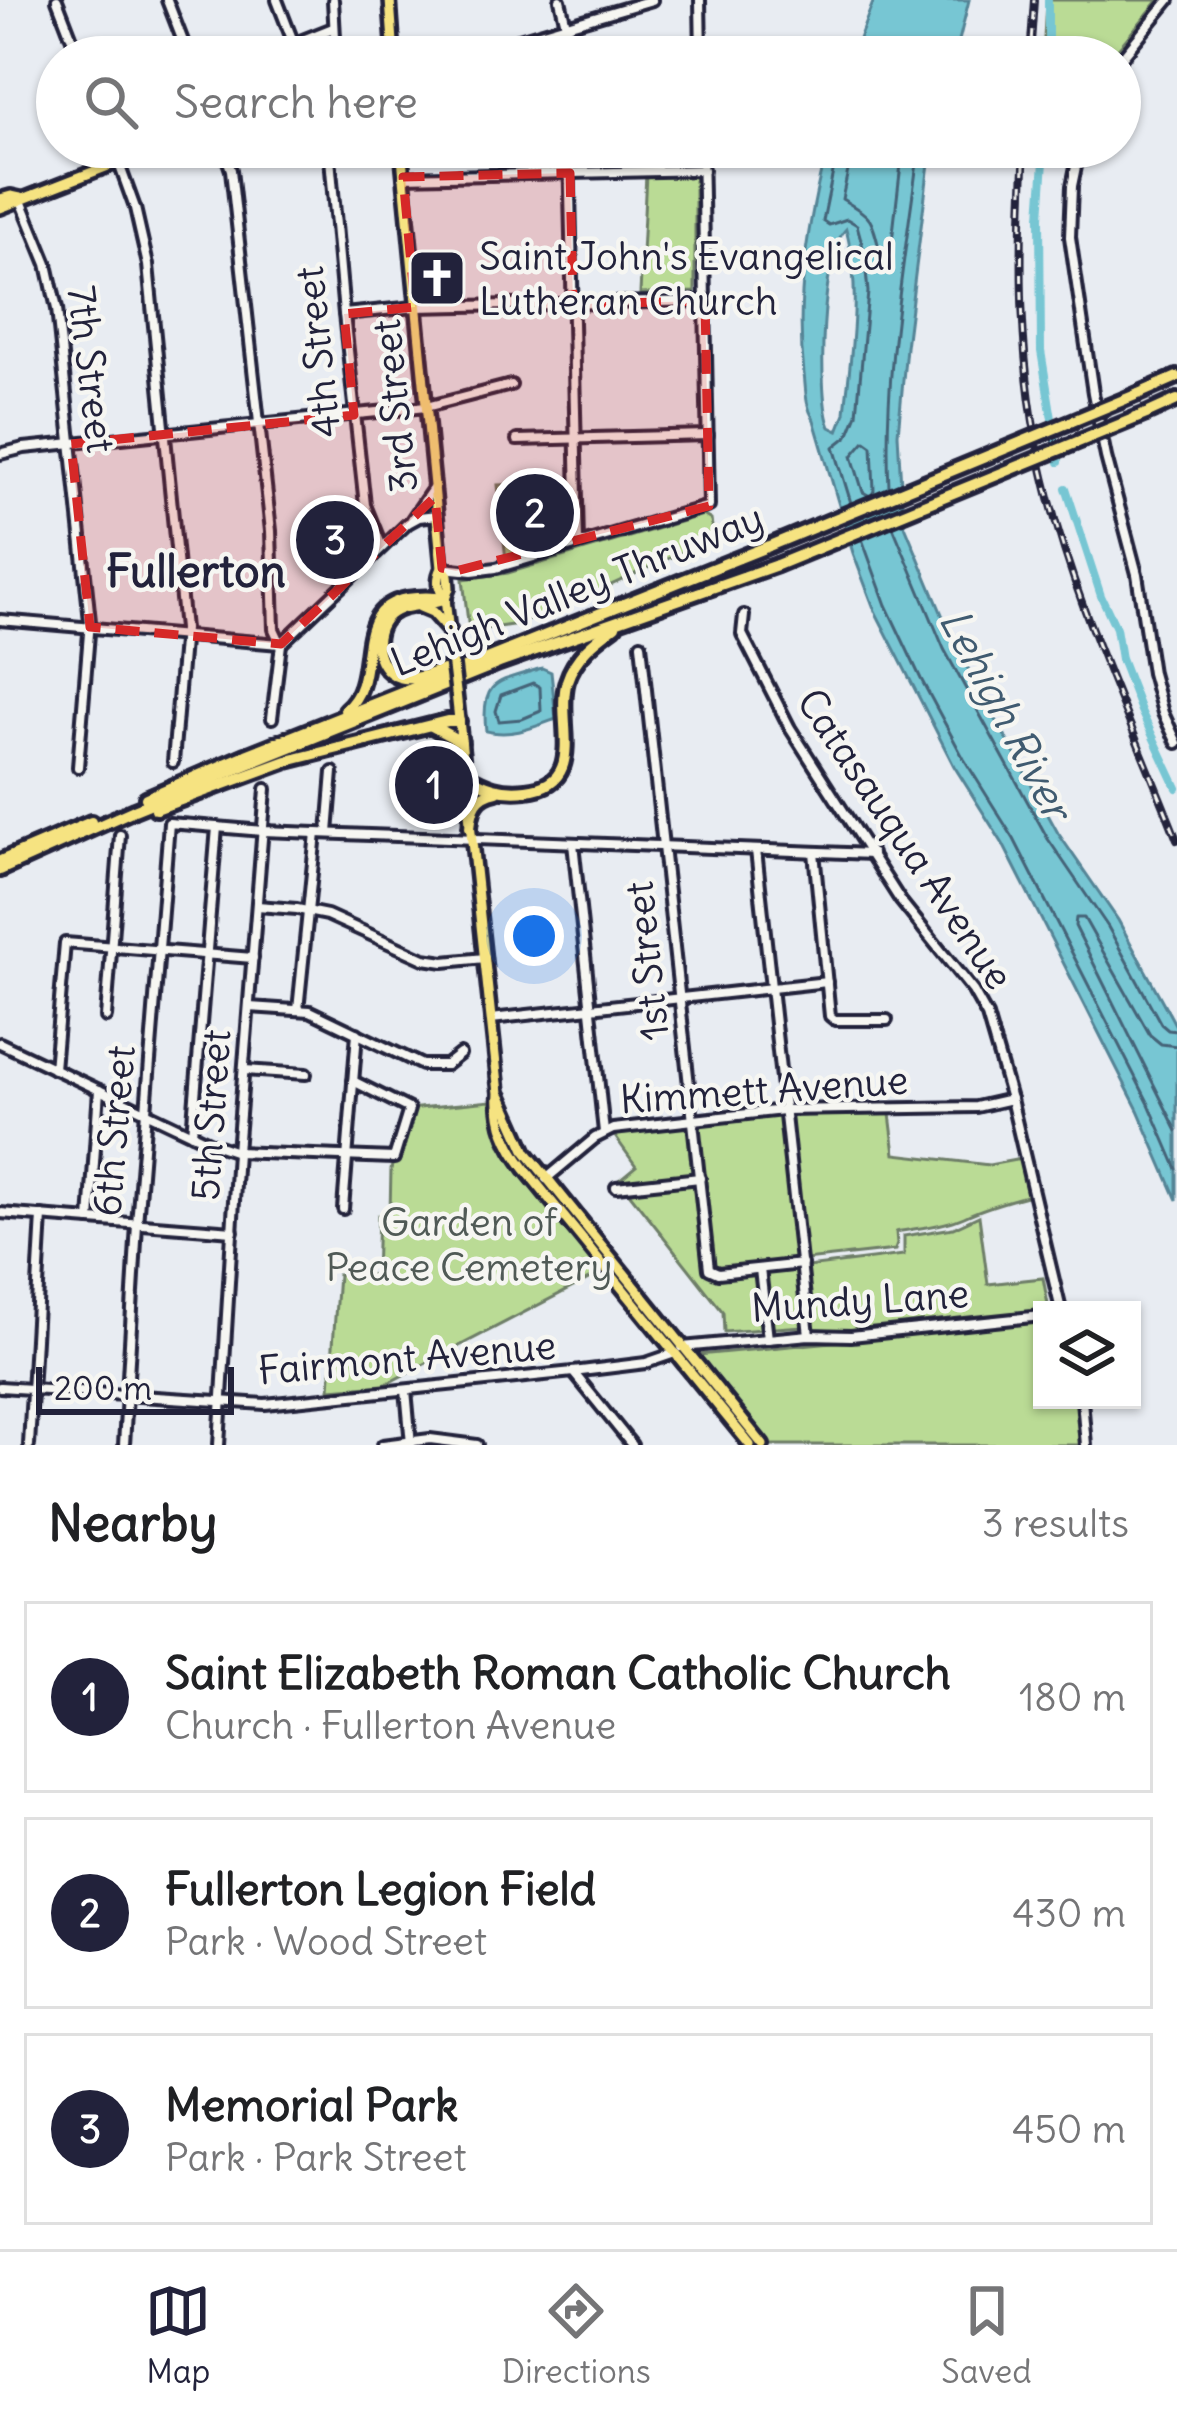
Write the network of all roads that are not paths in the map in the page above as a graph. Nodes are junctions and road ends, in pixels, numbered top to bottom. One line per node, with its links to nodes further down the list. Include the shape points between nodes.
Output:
1 (57, 0): 12 (street)
2 (167, 0): 13 (street)
3 (277, 0): 14 (street)
4 (333, 0): 11 (street)
5 (390, 0): 17 (main road)
6 (560, 0): 10 (street)
7 (652, 0): 10 (street)
8 (700, 0): 20 (street)
9 (1168, 0): 21 (street)
10 (566, 26): 18 (street); 19 (street)
11 (333, 28): 15 (street); 16 (street)
12 (71, 36)
13 (181, 36)
14 (291, 36)
15 (312, 36)
16 (334, 36)
17 (393, 36)
18 (531, 36)
19 (567, 36)
20 (701, 36)
21 (1139, 36)
22 (99, 168): 32 (main road)
23 (121, 168): 44 (street, via 148,265)
24 (230, 168): 43 (street)
25 (331, 168): 37 (street, 4th Street)
26 (402, 168): 31 (main road, 3rd Street)
27 (570, 168): 30 (street)
28 (1076, 168): 71 (street, via 1070,237 1093,393 1152,673)
29 (703, 170): 30 (street); 34 (street)
30 (570, 173): 31 (street); 35 (street)
31 (403, 177): 36 (main road, 3rd Street)
32 (20, 198): 33 (main road); 48 (street, 7th Street, via 54,291)
33 (0, 204)
34 (706, 301): 35 (street); 45 (street)
35 (572, 304): 36 (street); 46 (street)
36 (415, 307): 37 (street); 41 (main road, 3rd Street)
37 (344, 314): 42 (street, 4th Street)
38 (1177, 377): 66 (highway, Lehigh Valley Thruway, bridge)
39 (511, 385): 41 (street)
40 (1177, 400): 60 (highway, Lehigh Valley Thruway, bridge)
41 (425, 406): 42 (street); 50 (main road, 3rd Street)
42 (354, 415): 43 (street); 54 (street, 4th Street, via 365,505)
43 (259, 424): 44 (street); 64 (street)
44 (165, 434): 48 (street); 63 (street)
45 (708, 435): 46 (street); 53 (street, via 709,506)
46 (576, 439): 47 (street); 53 (street)
47 (517, 440)
48 (71, 444): 49 (street); 61 (street, 7th Street)
49 (0, 454)
50 (434, 485): 51 (main road, 3rd Street); 52 (street)
51 (437, 515): 52 (street); 55 (main road, 3rd Street)
52 (408, 523): 54 (street)
53 (578, 544): 55 (street, via 488,570)
54 (382, 547): 64 (street)
55 (442, 568): 56 (main road, 3rd Street)
56 (446, 599): 57 (highway); 62 (main road, 3rd Street); 72 (highway, via 384,609 370,629 353,704)
57 (418, 606): 62 (highway); 66 (highway, via 393,612 378,632 380,658 396,676 412,679)
58 (744, 615): 90 (street, Catasauqua Avenue, via 742,634 783,717)
59 (0, 620): 61 (street)
60 (624, 620): 78 (highway, via 570,672 559,773 536,788); 85 (highway, Lehigh Valley Thruway)
61 (90, 627): 63 (street); 74 (street, 7th Street)
62 (449, 631): 68 (main road, 3rd Street, bridge)
63 (184, 634): 64 (street); 73 (street)
64 (281, 644): 67 (street)
65 (641, 644): 87 (street, 1st Street)
66 (504, 652): 72 (highway, Lehigh Valley Thruway)
67 (272, 718)
68 (459, 721): 69 (highway); 70 (main road, 3rd Street)
69 (429, 726): 70 (highway); 85 (highway, via 287,761)
70 (461, 742): 76 (main road, 3rd Street)
71 (1177, 743)
72 (246, 755): 91 (highway, Lehigh Valley Thruway)
73 (173, 762)
74 (78, 767)
75 (333, 772): 82 (street)
76 (464, 775): 78 (highway); 83 (main road, 3rd Street)
77 (266, 789): 80 (street, 5th Street)
78 (500, 791): 83 (highway, via 475,804)
79 (218, 827): 80 (street); 95 (street, 6th Street, via 170,823); 96 (street)
80 (263, 830): 81 (street); 92 (street, 5th Street)
81 (316, 832): 82 (street); 93 (street)
82 (328, 833): 83 (street)
83 (471, 833): 86 (street); 98 (main road, 3rd Street)
84 (120, 835): 94 (street)
85 (68, 840): 91 (highway, Lehigh Valley Thruway)
86 (573, 843): 87 (street); 103 (street)
87 (664, 846): 88 (street); 101 (street, 1st Street)
88 (756, 850): 89 (street); 100 (street)
89 (814, 852): 90 (street); 99 (street)
90 (872, 854): 116 (street, Catasauqua Avenue, via 979,1000)
91 (0, 865)
92 (257, 906): 93 (street); 97 (street, 5th Street)
93 (309, 910): 98 (street, via 424,959); 104 (street)
94 (111, 945): 95 (street); 105 (street); 111 (street, via 65,943)
95 (159, 950): 96 (street); 118 (street, 6th Street)
96 (207, 954): 97 (street); 121 (street)
97 (253, 958): 102 (street, 5th Street)
98 (484, 958): 106 (main road, 3rd Street)
99 (826, 982): 100 (street); 107 (street, via 835,1020)
100 (771, 988): 101 (street); 117 (street)
101 (681, 998): 103 (street); 119 (street, 1st Street)
102 (249, 1007): 104 (street); 112 (street, 5th Street)
103 (591, 1008): 106 (street); 120 (street)
104 (298, 1010): 108 (street)
105 (106, 1017)
106 (491, 1019): 125 (main road, 3rd Street, via 499,1093)
107 (887, 1020)
108 (357, 1033): 110 (street, via 422,1065 446,1065); 114 (street)
109 (0, 1042): 111 (street)
110 (460, 1054)
111 (55, 1069): 115 (street)
112 (244, 1070): 113 (street); 122 (street, 5th Street)
113 (306, 1074)
114 (353, 1082): 123 (street); 123 (street, via 409,1109 394,1158)
115 (99, 1090): 118 (street); 130 (street)
116 (1011, 1099): 117 (street, Kimmett Avenue, via 976,1107); 135 (street, Catasauqua Avenue)
117 (783, 1110): 119 (street, Kimmett Avenue); 133 (street)
118 (146, 1111): 121 (street); 131 (street, 6th Street)
119 (694, 1119): 120 (street, Kimmett Avenue); 124 (street, 1st Street)
120 (604, 1132): 125 (street, Kimmett Avenue)
121 (192, 1133): 122 (street)
122 (237, 1152): 123 (street); 132 (street, 5th Street)
123 (347, 1156): 127 (street)
124 (700, 1178): 126 (street); 134 (street, 1st Street, via 711,1272)
125 (542, 1181): 139 (main road, 3rd Street)
126 (616, 1187)
127 (343, 1209)
128 (0, 1213): 129 (street)
129 (42, 1216): 130 (street); 142 (street)
130 (90, 1220): 131 (street)
131 (137, 1224): 132 (street); 144 (street, 6th Street)
132 (233, 1231): 145 (street, 5th Street)
133 (802, 1264): 134 (street); 137 (street)
134 (760, 1268): 138 (street)
135 (1059, 1301)
136 (1033, 1317): 137 (street, Mundy Lane)
137 (809, 1336): 138 (street, Mundy Lane)
138 (768, 1339): 139 (street, Mundy Lane)
139 (679, 1350): 140 (street, Fairmont Avenue, via 646,1363); 154 (main road); 155 (main road)
140 (573, 1372): 143 (street, Fairmont Avenue); 153 (street)
141 (0, 1387): 142 (street, Fairmont Avenue)
142 (33, 1389): 144 (street, Fairmont Avenue); 148 (street)
143 (406, 1390): 145 (street, Fairmont Avenue); 147 (street)
144 (127, 1394): 145 (street, Fairmont Avenue); 149 (street, 6th Street)
145 (222, 1402): 150 (street, 5th Street)
146 (1083, 1409): 156 (street)
147 (411, 1443): 151 (street); 152 (street)
148 (29, 1445)
149 (124, 1445)
150 (219, 1445)
151 (383, 1445)
152 (477, 1445)
153 (632, 1445)
154 (750, 1445)
155 (763, 1445)
156 (1086, 1445)

